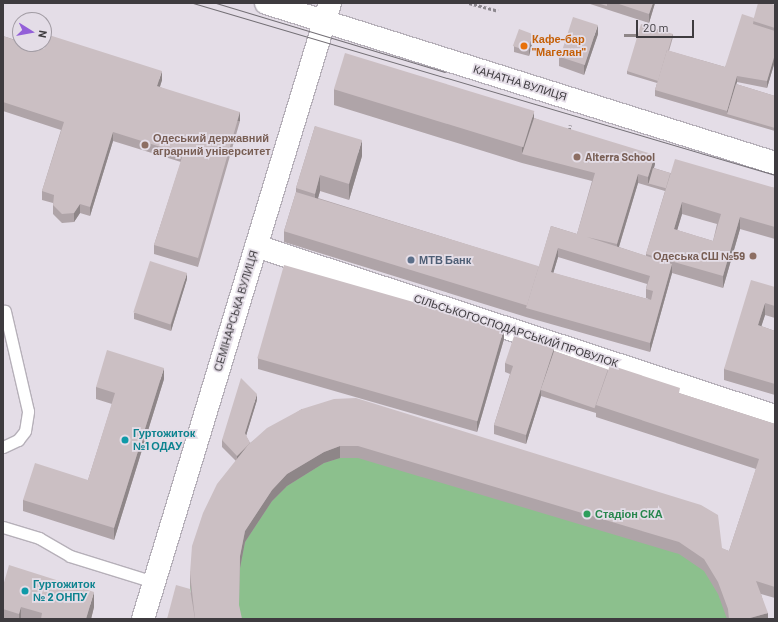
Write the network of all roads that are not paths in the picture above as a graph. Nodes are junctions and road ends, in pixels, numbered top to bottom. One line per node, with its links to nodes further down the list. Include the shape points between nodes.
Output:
1 (266, 3): 2 (street, КАНАТНА ВУЛИЦЯ)
2 (327, 12): 3 (street, КАНАТНА ВУЛИЦЯ); 4 (street, СЕМІНАРСЬКА ВУЛИЦЯ)
3 (775, 163)
4 (256, 246): 6 (street, СІЛЬСЬКОГОСПОДАРСЬКИЙ ПРОВУЛОК); 9 (street, СЕМІНАРСЬКА ВУЛИЦЯ)
5 (5, 311): 7 (lane, via 28,411 25,432 18,440)
6 (775, 416)
7 (3, 447)
8 (3, 527): 9 (lane, via 39,538 70,556)
9 (154, 582): 10 (street, СЕМІНАРСЬКА ВУЛИЦЯ)
10 (143, 619)

